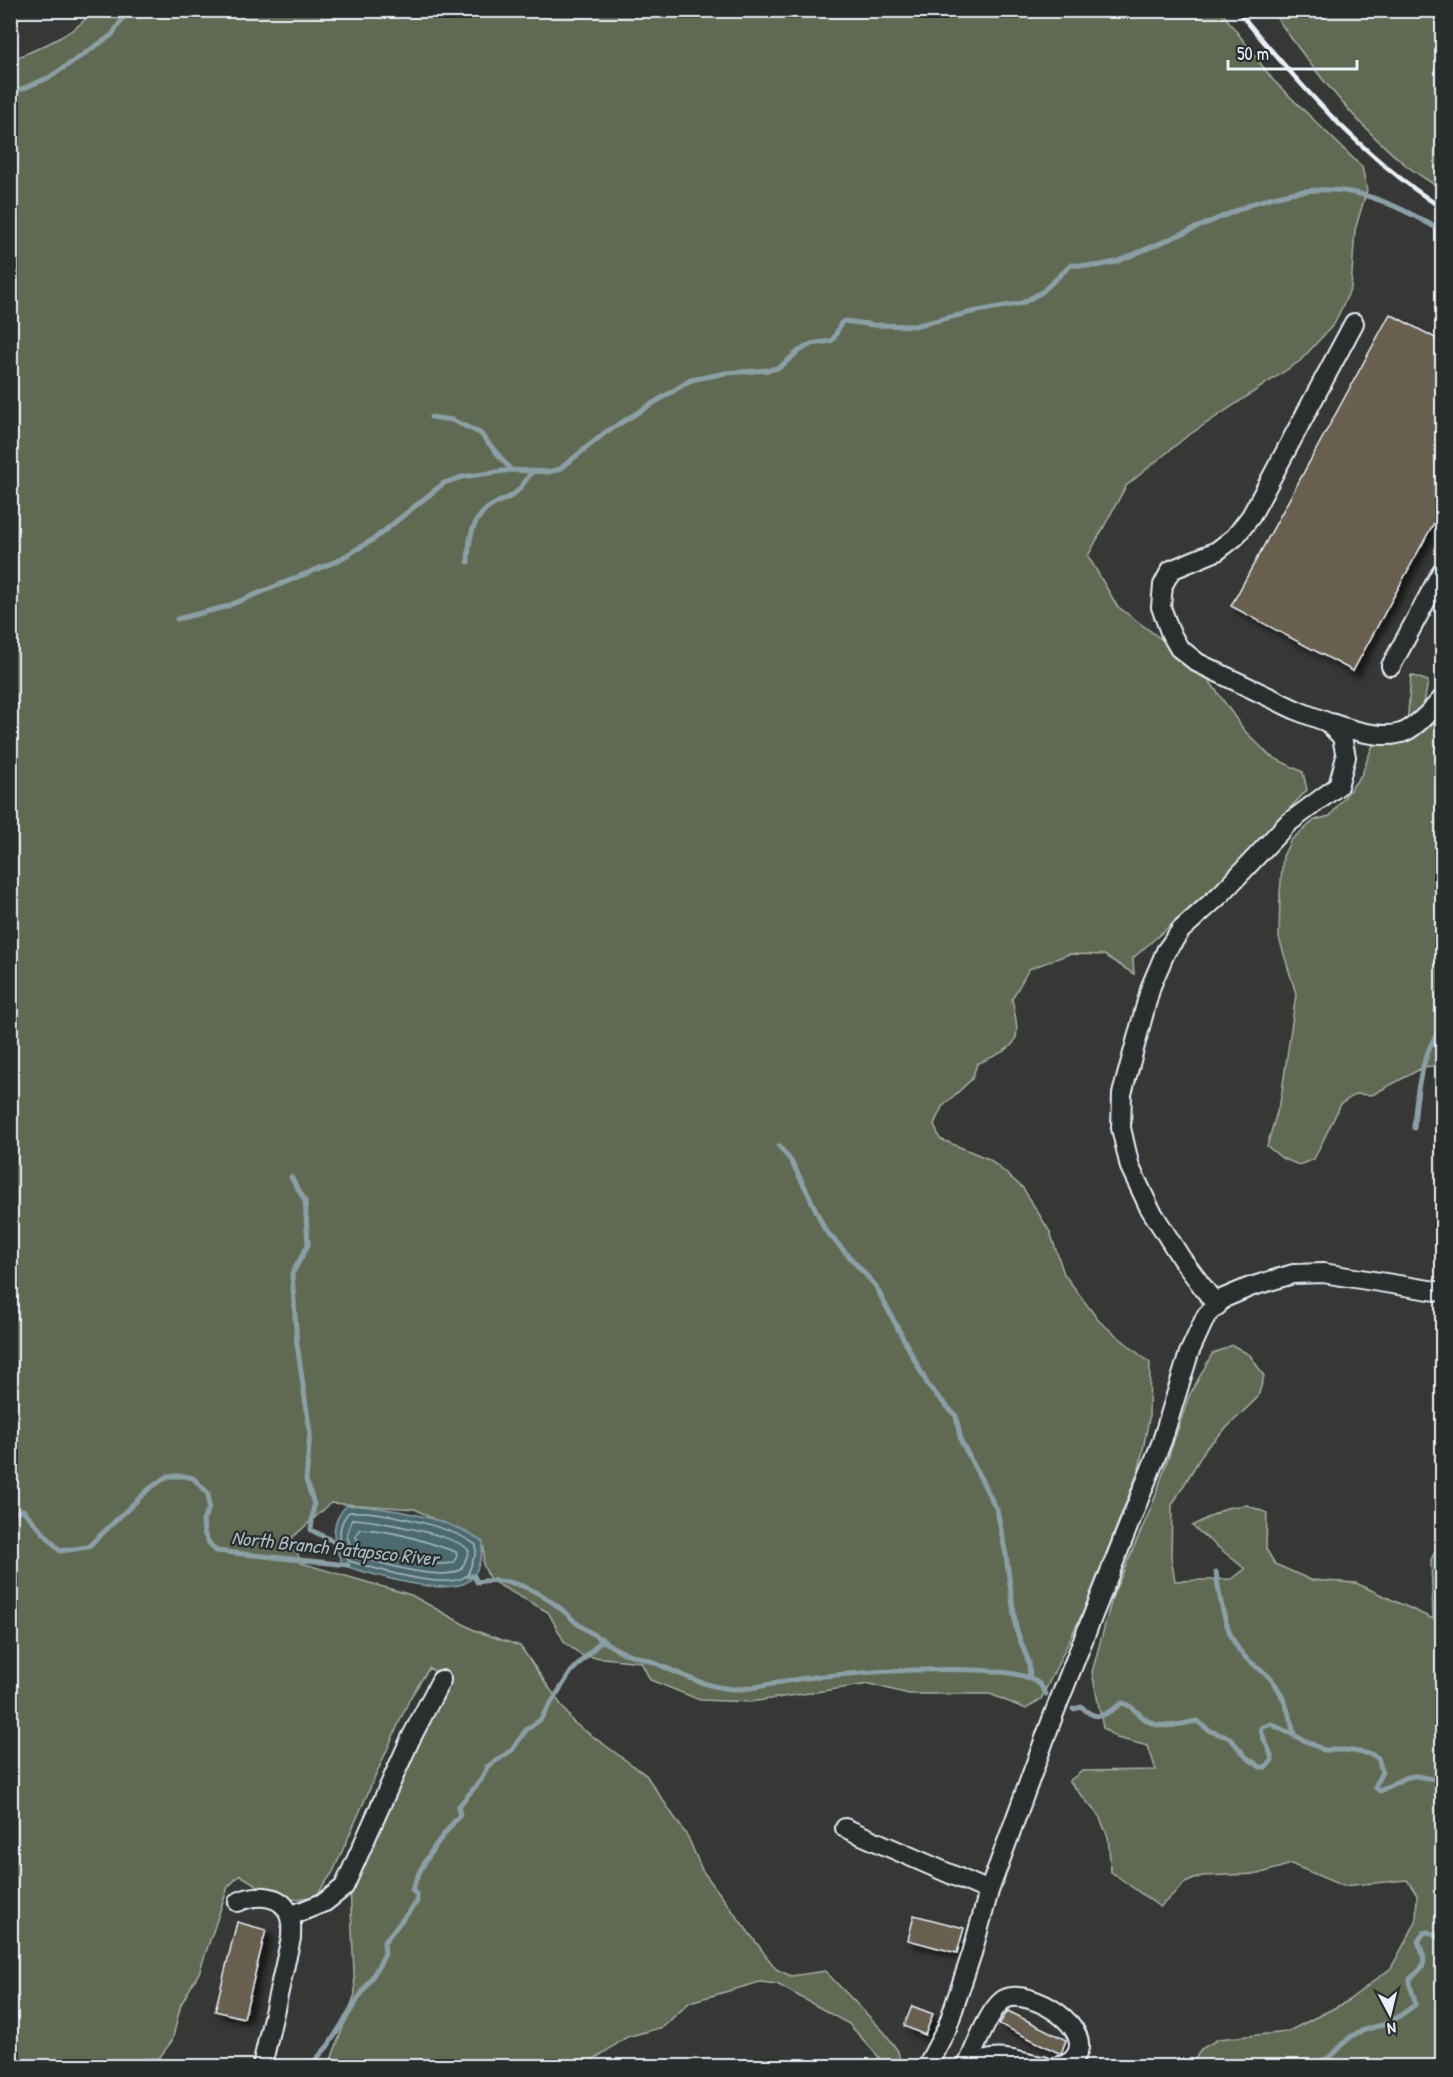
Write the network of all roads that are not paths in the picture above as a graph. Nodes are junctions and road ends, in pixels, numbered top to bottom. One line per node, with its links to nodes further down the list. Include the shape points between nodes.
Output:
1 (1354, 323): 5 (lane, via 1251,516 1236,537 1217,551 1171,570 1163,585 1161,607 1179,648 1198,663)
2 (1443, 571): 3 (lane)
3 (1391, 666)
4 (1443, 699): 5 (lane, via 1406,732 1360,734)
5 (1327, 722): 9 (lane, via 1342,737 1346,757 1338,786 1287,824 1181,930 1166,951 1151,986 1122,1094 1121,1128 1130,1167 1149,1207)
6 (1443, 1278): 7 (lane)
7 (1423, 1288): 8 (lane); 9 (lane, via 1323,1273 1293,1274 1250,1287 1224,1298)
8 (1443, 1292)
9 (1217, 1306): 12 (lane, via 1206,1316 1189,1353 1162,1441)
10 (441, 1680): 14 (lane, via 344,1887 325,1902)
11 (844, 1827): 12 (lane)
12 (989, 1891): 16 (lane, via 947,2028)
13 (238, 1902): 14 (lane, via 250,1897 273,1898 283,1903)
14 (290, 1916): 15 (lane, via 291,1938)
15 (262, 2067)
16 (927, 2067)
17 (967, 2067): 20 (lane, via 994,2008 1004,1999 1017,1996 1032,1999 1074,2028 1078,2052 1072,2061)
18 (974, 2067): 19 (lane, via 992,2059 1006,2059)
19 (1043, 2067)
20 (1058, 2067)

